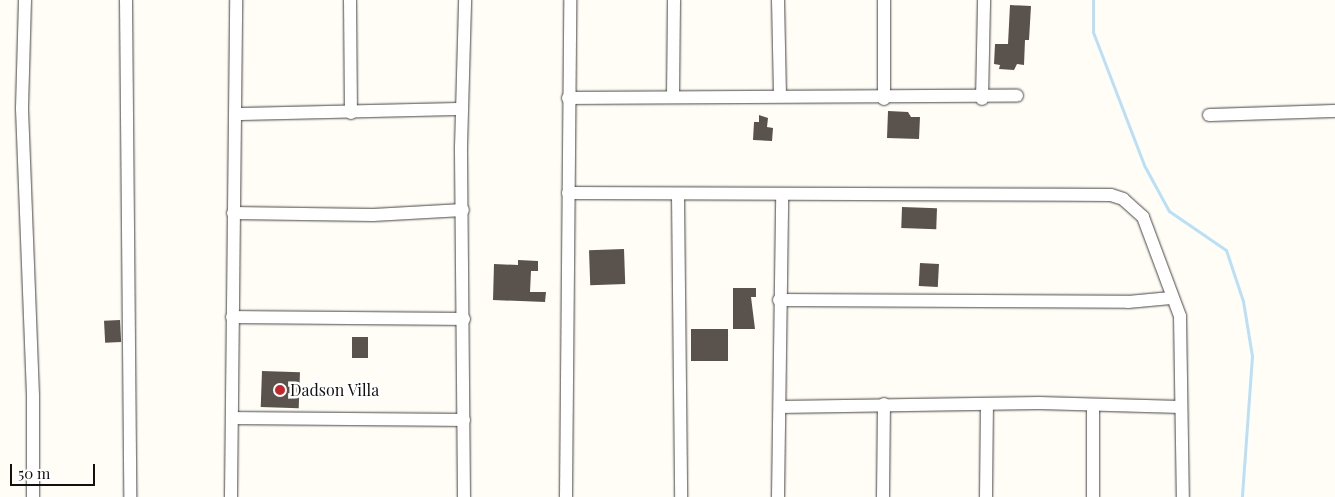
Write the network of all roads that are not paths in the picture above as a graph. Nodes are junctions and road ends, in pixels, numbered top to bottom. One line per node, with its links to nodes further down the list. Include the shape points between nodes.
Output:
1 (25, 0): 38 (street, via 22,109 33,397)
2 (126, 0): 39 (street)
3 (236, 0): 20 (street)
4 (350, 0): 18 (street)
5 (465, 0): 17 (street)
6 (570, 0): 14 (street)
7 (674, 0): 11 (street)
8 (778, 0): 12 (street)
9 (884, 0): 16 (street)
10 (984, 0): 15 (street)
11 (674, 96): 12 (street); 14 (street)
12 (780, 96): 16 (street)
13 (1017, 96): 15 (street)
14 (568, 98): 22 (street)
15 (982, 98): 16 (street)
16 (884, 99)
17 (462, 109): 18 (street); 25 (street)
18 (352, 112): 20 (street)
19 (1335, 112): 21 (street)
20 (236, 114): 26 (street)
21 (1209, 115)
22 (568, 193): 23 (street); 42 (street, via 571,277)
23 (678, 195): 24 (street); 43 (street)
24 (782, 196): 27 (street, via 1111,195 1122,199 1143,217); 28 (street)
25 (463, 210): 26 (street, via 373,214); 30 (street)
26 (233, 213): 29 (street)
27 (1172, 298): 28 (street, via 1128,302); 35 (street, via 1180,316)
28 (779, 300): 34 (street)
29 (232, 317): 30 (street); 36 (street)
30 (464, 319): 37 (street)
31 (884, 404): 32 (street); 34 (street); 45 (street)
32 (987, 405): 33 (street); 46 (street)
33 (1092, 406): 35 (street); 47 (street)
34 (780, 407): 44 (street)
35 (1181, 407): 48 (street)
36 (233, 418): 37 (street); 40 (street)
37 (464, 420): 41 (street)
38 (33, 497)
39 (130, 497)
40 (231, 497)
41 (464, 497)
42 (566, 497)
43 (681, 497)
44 (778, 497)
45 (883, 497)
46 (986, 497)
47 (1094, 497)
48 (1183, 497)

